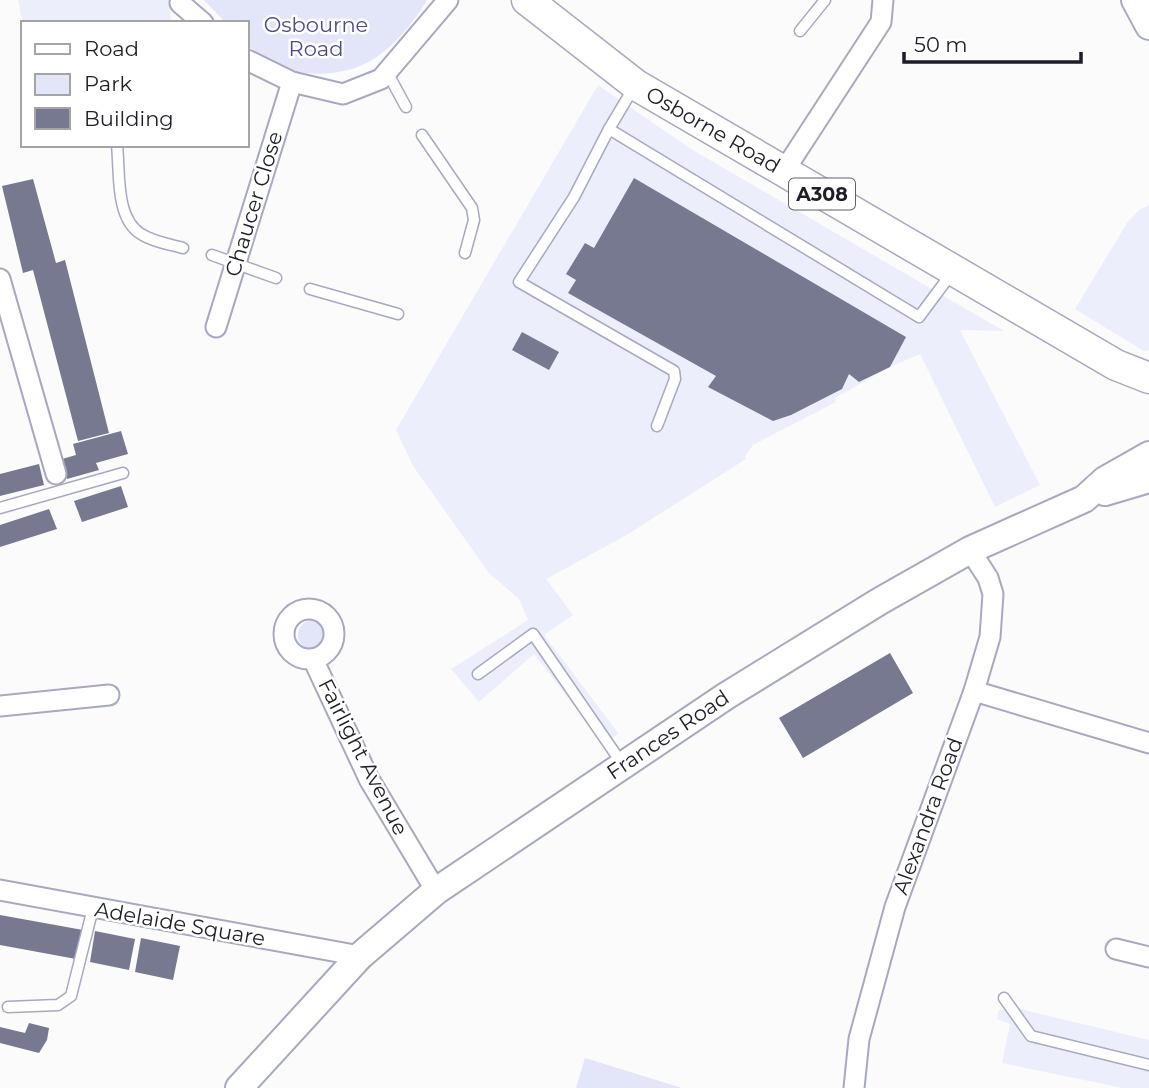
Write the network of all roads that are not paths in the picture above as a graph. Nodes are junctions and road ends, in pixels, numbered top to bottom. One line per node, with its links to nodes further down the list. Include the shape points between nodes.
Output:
1 (448, 0): 11 (street)
2 (527, 0): 13 (main road, Osborne Road / A308)
3 (825, 0): 9 (lane)
4 (883, 0): 18 (street, via 881,22)
5 (1135, 0): 8 (main road)
6 (179, 2): 7 (street)
7 (201, 21)
8 (1149, 26)
9 (800, 31)
10 (248, 60): 12 (street)
11 (387, 71): 12 (street, via 381,79 344,94); 14 (lane)
12 (292, 82): 22 (street, Chaucer Close)
13 (636, 85): 15 (lane); 18 (main road, Osborne Road / A308)
14 (406, 107)
15 (609, 129): 23 (lane, via 919,317); 30 (lane, via 574,197 519,282 674,371)
16 (422, 135): 20 (lane, via 472,208 474,220)
17 (117, 147): 19 (lane, via 123,209 131,226 155,240)
18 (784, 171): 23 (main road, Osborne Road / A308)
19 (183, 248)
20 (465, 253)
21 (212, 255): 22 (lane)
22 (236, 263): 24 (lane); 28 (street, Chaucer Close)
23 (953, 271): 29 (main road, Osborne Road / A308)
24 (276, 278)
25 (0, 279): 34 (street)
26 (310, 289): 27 (lane)
27 (398, 314)
28 (216, 327)
29 (1142, 380)
30 (657, 426)
31 (1149, 455): 35 (main road, Frances Road, via 1105,480)
32 (123, 473): 34 (lane)
33 (1149, 479): 35 (main road)
34 (57, 482): 36 (lane)
35 (1083, 499): 37 (main road, Frances Road)
36 (0, 508)
37 (970, 550): 40 (street, Alexandra Road, via 993,594 990,638); 44 (main road, Frances Road, via 726,696)
38 (313, 659): 46 (street, Fairlight Avenue, via 369,779)
39 (478, 674): 44 (lane, via 533,634)
40 (974, 691): 43 (street); 55 (street, Alexandra Road, via 895,907 859,1039)
41 (109, 695): 42 (street)
42 (0, 706)
43 (1149, 743)
44 (623, 765): 46 (main road, Frances Road)
45 (0, 890): 47 (street, Adelaide Square)
46 (436, 891): 49 (main road, Frances Road)
47 (93, 908): 49 (street, Adelaide Square); 52 (lane, via 71,996 58,1005)
48 (1116, 949): 50 (street)
49 (360, 956): 54 (main road, Frances Road)
50 (1149, 957)
51 (1004, 998): 53 (lane, via 1031,1036)
52 (8, 1007)
53 (1149, 1066)
54 (239, 1088)
55 (854, 1088)

